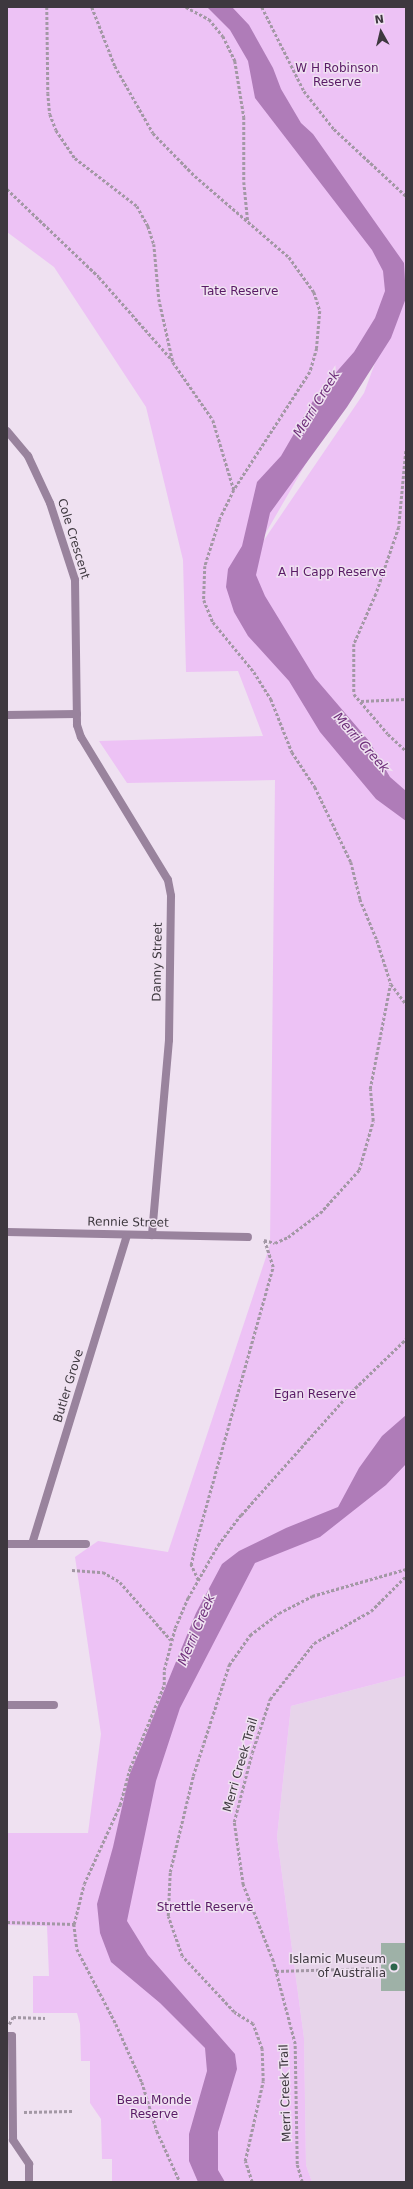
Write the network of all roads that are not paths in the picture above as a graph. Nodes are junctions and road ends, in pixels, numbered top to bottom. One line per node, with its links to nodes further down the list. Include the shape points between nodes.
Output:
1 (7, 431): 2 (street, Cole Crescent, via 28,456 50,503 74,580)
2 (77, 714): 3 (street); 6 (street, Danny Street, via 81,737 168,880 171,896 169,1040)
3 (7, 715)
4 (7, 1232): 5 (street, Rennie Street)
5 (127, 1235): 6 (street, Rennie Street); 9 (street, Butler Grove)
6 (152, 1235): 7 (street, Rennie Street)
7 (248, 1237)
8 (7, 1544): 9 (street)
9 (32, 1544): 10 (street)
10 (86, 1544)
11 (7, 1705): 12 (street)
12 (54, 1705)
13 (7, 2036): 14 (street, via 12,2036 13,2140 29,2164)
14 (29, 2182)

